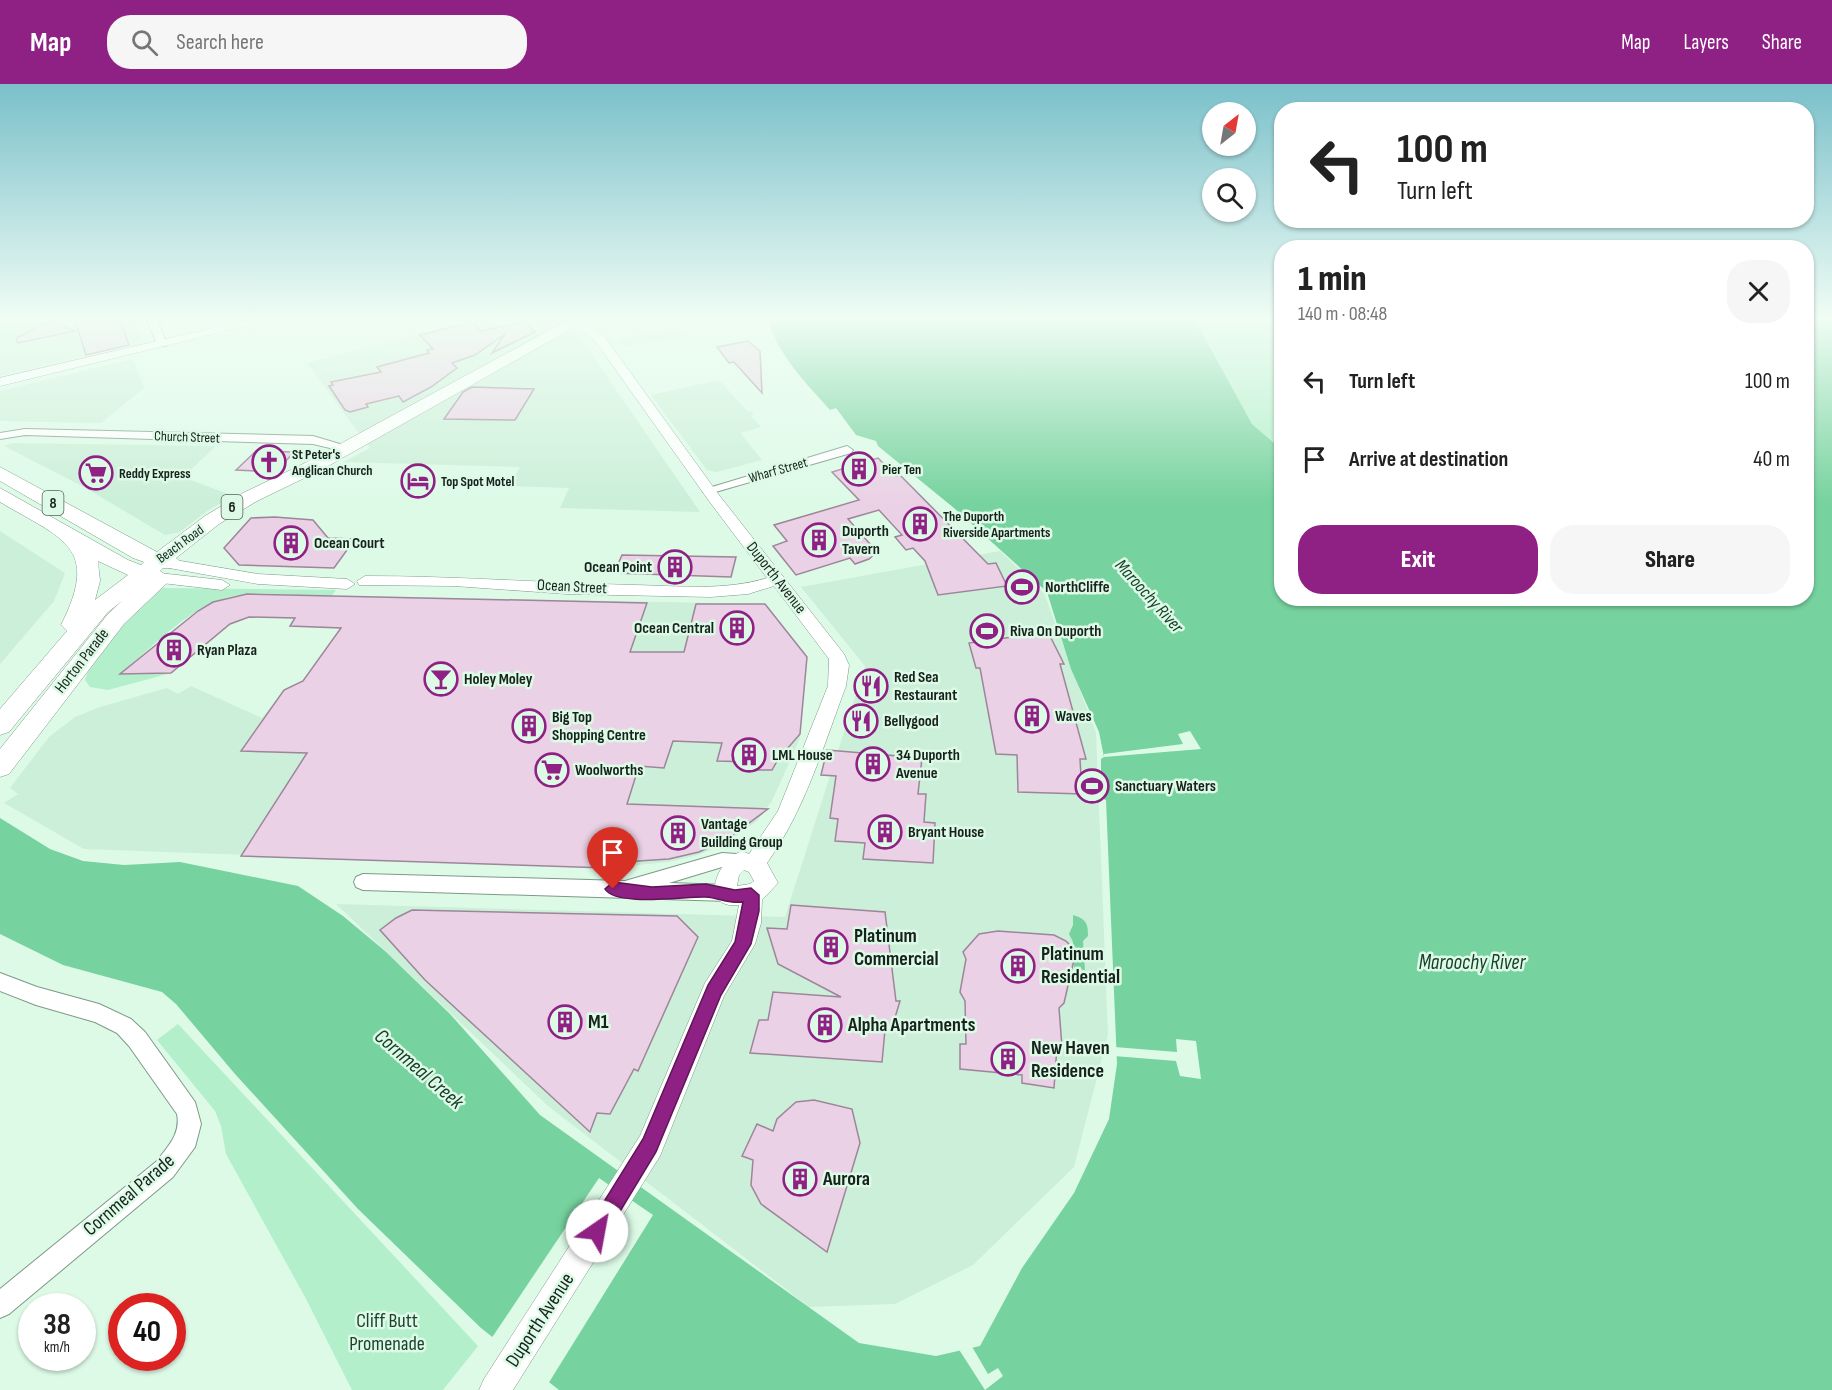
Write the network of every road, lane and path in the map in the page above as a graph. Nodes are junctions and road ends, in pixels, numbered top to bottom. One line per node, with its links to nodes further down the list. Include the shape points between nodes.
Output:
1 (469, 381): 6 (main road, Beach Road / 6)
2 (630, 381): 9 (street, Duporth Avenue)
3 (0, 429): 4 (street, Church Street)
4 (25, 432): 5 (street, Church Street); 6 (street, Church Street, via 313,440)
5 (0, 436)
6 (347, 448): 12 (main road, Beach Road / 6)
7 (847, 450): 9 (street, Wharf Street)
8 (0, 473): 12 (main road, 8, via 133,550)
9 (708, 490): 13 (street, Duporth Avenue)
10 (0, 494): 11 (main road, 8)
11 (70, 537): 12 (main road, 8, via 120,565); 14 (main road, via 85,552 91,581)
12 (158, 569): 13 (street, Ocean Street, via 218,585 258,579 347,584 352,590 362,587 365,581 454,581 567,589 711,592 748,589); 14 (main road, Horton Parade / 6, via 100,607); 15 (main road, Horton Parade / 6)
13 (777, 580): 18 (street, Duporth Avenue, via 840,665 837,686 788,811 780,828)
14 (55, 657): 16 (main road, Horton Parade / 6)
15 (48, 705): 16 (main road); 17 (main road, Horton Parade / 6)
16 (0, 726)
17 (0, 767)
18 (749, 862): 20 (street, via 724,859); 21 (street, via 735,864 725,884); 21 (street, via 767,883 762,890)
19 (363, 882): 20 (street)
20 (624, 889): 21 (street)
21 (739, 894): 24 (street, Duporth Avenue, via 749,923 742,944 714,991 662,1121 621,1193)
22 (0, 982): 23 (street, Cornmeal Parade, via 124,1026 187,1110 190,1124 187,1139 165,1169)
23 (0, 1305)
24 (495, 1390)

